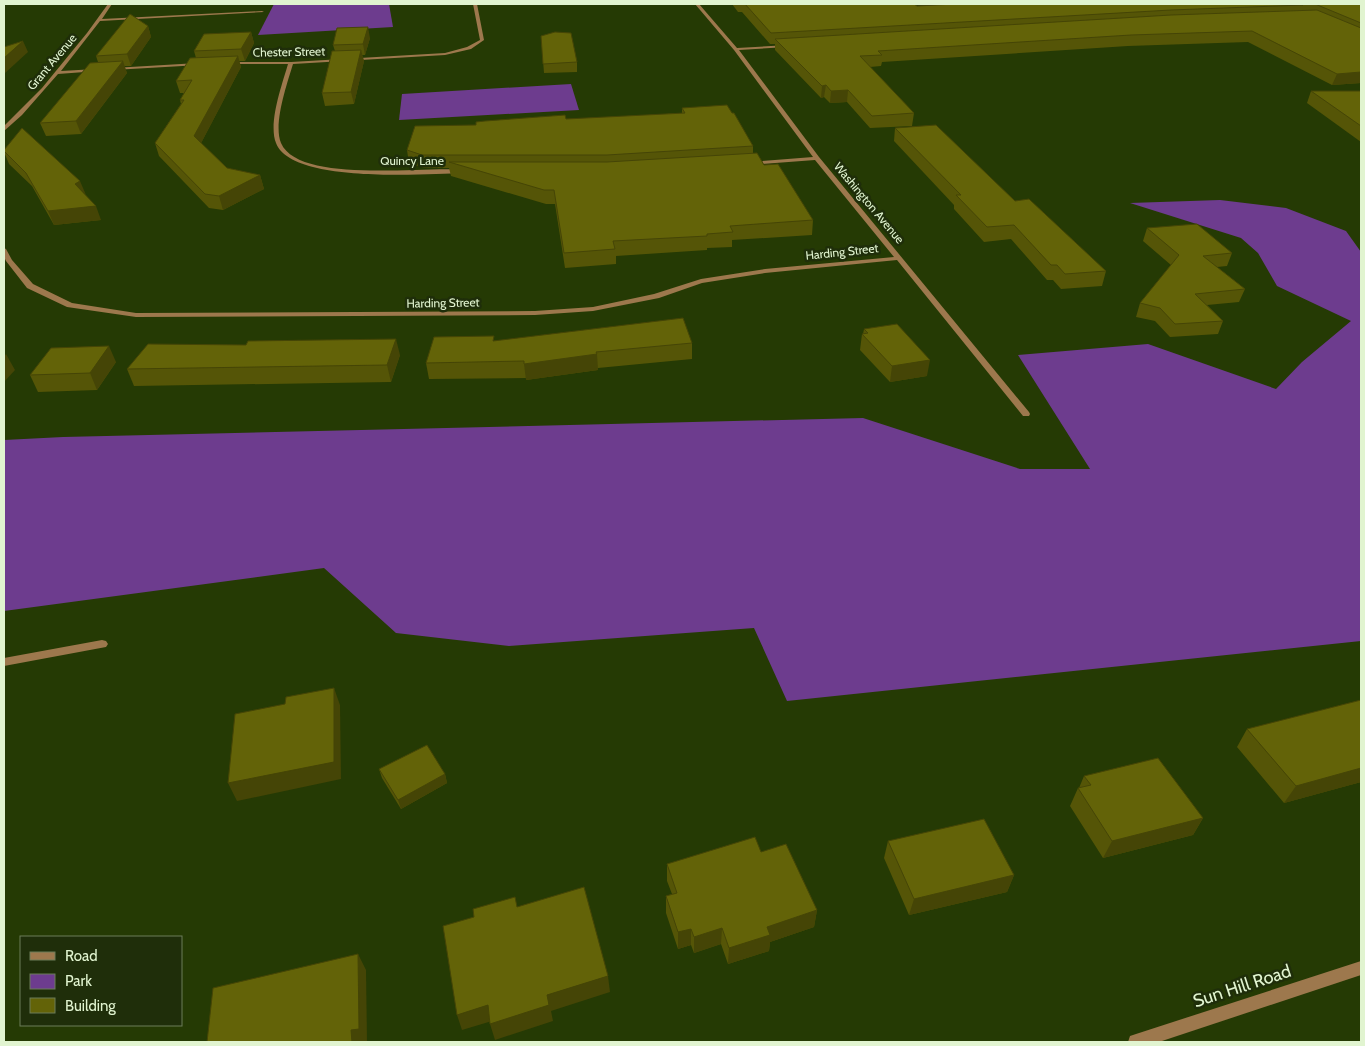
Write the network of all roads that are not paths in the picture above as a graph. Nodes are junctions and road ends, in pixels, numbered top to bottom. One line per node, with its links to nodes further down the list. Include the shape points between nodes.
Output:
1 (110, 4): 5 (street, Grant Avenue)
2 (475, 4): 8 (street, Chester Street, via 482,40 469,48 445,54)
3 (697, 4): 7 (street, Washington Avenue)
4 (262, 12): 5 (street)
5 (100, 20): 13 (street, Grant Avenue)
6 (794, 45): 7 (street)
7 (736, 49): 15 (street, Washington Avenue)
8 (292, 63): 10 (street, Chester Street); 17 (street, Quincy Lane, via 275,130 279,146 290,158 314,167 356,172)
9 (203, 64): 12 (street)
10 (223, 64)
11 (98, 70): 13 (street)
12 (108, 70)
13 (57, 73): 14 (street, Grant Avenue, via 20,116)
14 (4, 129)
15 (818, 158): 16 (street); 19 (street, Washington Avenue)
16 (741, 164)
17 (467, 171)
18 (4, 250): 19 (street, Harding Street, via 30,286 70,304 136,316 583,310 656,296 710,280 765,271)
19 (900, 258): 20 (street, Washington Avenue)
20 (1026, 414)
21 (102, 644): 22 (street)
22 (4, 662)
23 (1361, 968): 24 (street, Sun Hill Road)
24 (1136, 1042)

